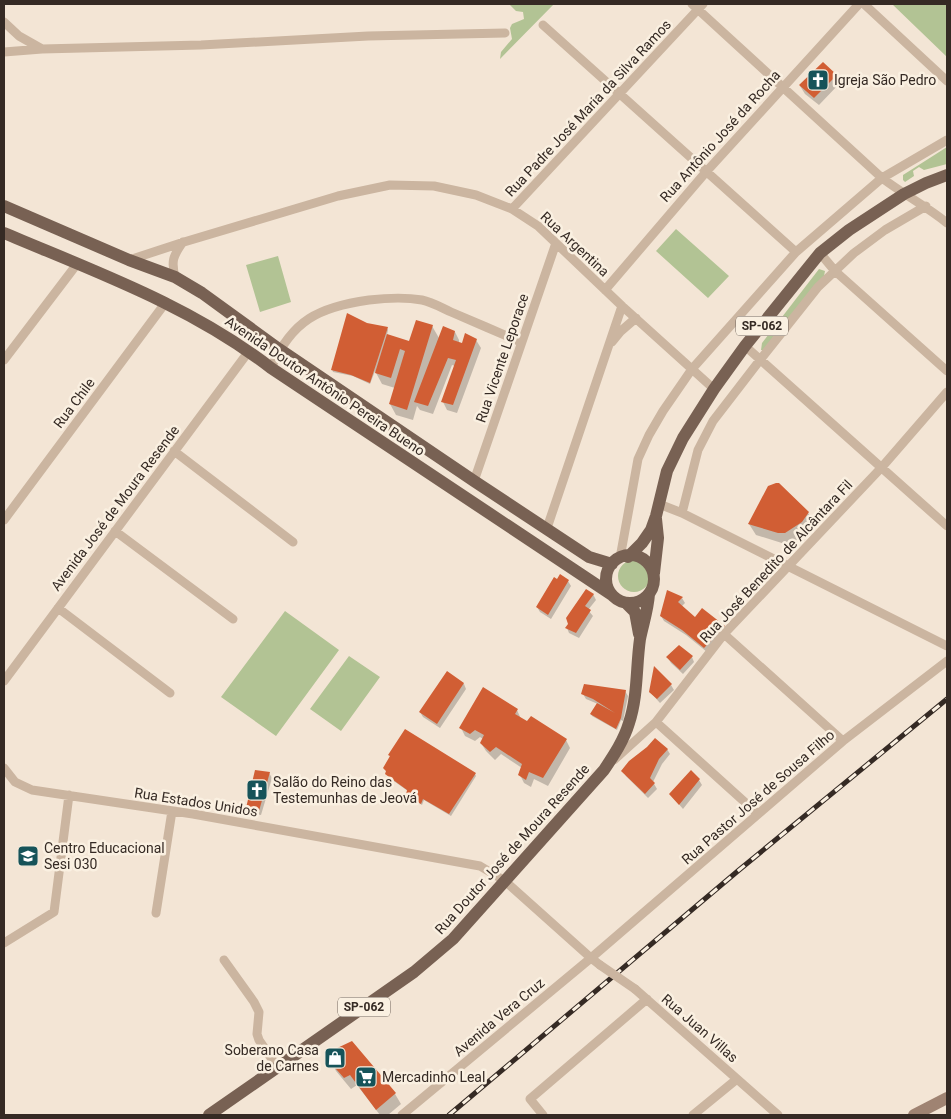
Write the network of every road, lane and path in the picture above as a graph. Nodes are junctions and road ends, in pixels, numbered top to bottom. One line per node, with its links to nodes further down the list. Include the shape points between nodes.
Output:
1 (859, 4): 10 (street, Rua Antônio José da Rocha)
2 (864, 4): 9 (street)
3 (698, 6): 10 (street); 11 (street, Rua Padre José Maria da Silva Ramos)
4 (4, 22): 7 (street, via 19,36)
5 (543, 25): 11 (street)
6 (504, 33): 7 (street)
7 (42, 49): 8 (street)
8 (4, 52)
9 (947, 80)
10 (783, 87): 13 (street, Rua Antônio José da Rocha); 15 (street)
11 (620, 94): 13 (street); 19 (street, Rua Padre José Maria da Silva Ramos)
12 (947, 140): 15 (street)
13 (706, 172): 24 (street); 30 (street, Rua Antônio José da Rocha)
14 (947, 175): 16 (main road, SP-062)
15 (882, 178): 16 (street); 24 (street)
16 (904, 194): 18 (street); 25 (main road, SP-062)
17 (4, 206): 26 (main road, Avenida Doutor Antônio Pereira Bueno)
18 (926, 206): 20 (street); 28 (street, via 885,230)
19 (512, 210): 22 (street, Rua Argentina, via 476,196 434,186 390,185 338,196); 23 (street, Rua Argentina, via 538,226)
20 (947, 223)
21 (4, 233): 27 (main road, Avenida Doutor Antônio Pereira Bueno)
22 (184, 242): 26 (street, Rua Argentina); 29 (street, via 175,254 172,266)
23 (556, 243): 30 (street, Rua Argentina); 34 (street, Rua Vicente Leporace)
24 (796, 252): 42 (street)
25 (820, 253): 28 (street); 36 (main road, SP-062)
26 (129, 260): 29 (main road, Avenida Doutor Antônio Pereira Bueno)
27 (77, 264): 31 (main road, Avenida Doutor Antônio Pereira Bueno); 39 (street)
28 (835, 271): 40 (street, via 818,287); 43 (street)
29 (175, 278): 37 (main road, Avenida Doutor Antônio Pereira Bueno, via 202,293)
30 (605, 290): 32 (street, Rua Argentina)
31 (166, 302): 38 (main road, Avenida Doutor Antônio Pereira Bueno); 51 (street, Rua Chile)
32 (622, 306): 33 (street, Rua Argentina); 35 (street)
33 (636, 318): 35 (street); 42 (street, Rua Argentina)
34 (521, 342): 37 (street, via 423,300 386,298 343,304 322,311 292,333); 48 (street, Rua Vicente Leporace)
35 (609, 346): 53 (street)
36 (745, 346): 40 (street); 44 (main road, SP-062)
37 (279, 349): 41 (street); 48 (main road, Avenida Doutor Antônio Pereira Bueno)
38 (249, 351): 41 (main road, Avenida Doutor Antônio Pereira Bueno); 46 (street, Avenida José de Moura Resende)
39 (4, 360)
40 (760, 360): 47 (street); 50 (street, via 713,421 698,450)
41 (271, 368): 60 (main road, Avenida Doutor Antônio Pereira Bueno)
42 (692, 369): 44 (street, Rua Argentina); 56 (street, via 663,411 638,459)
43 (947, 371)
44 (714, 389): 49 (main road, SP-062, via 683,438 667,471)
45 (947, 392): 47 (street, Rua José Benedito de Alcântara Fil)
46 (174, 451): 54 (street, Avenida José de Moura Resende); 55 (street)
47 (882, 467): 52 (street); 57 (street, Rua José Benedito de Alcântara Fil)
48 (474, 482): 53 (main road, Avenida Doutor Antônio Pereira Bueno)
49 (658, 510): 50 (street); 56 (main road, SP-062, via 642,543); 58 (main road, SP-062)
50 (682, 513): 57 (street)
51 (4, 520)
52 (947, 526)
53 (547, 528): 56 (main road, Avenida Doutor Antônio Pereira Bueno, via 589,556)
54 (115, 531): 62 (street, Avenida José de Moura Resende); 63 (street)
55 (293, 542)
56 (620, 560): 58 (main road, via 638,556); 60 (main road, via 607,573 607,585)
57 (790, 567): 64 (street, Rua José Benedito de Alcântara Fil); 66 (street)
58 (654, 573): 59 (main road, SP-062, via 654,586)
59 (649, 594): 61 (main road, via 636,603); 65 (main road, Rua Doutor José de Moura Resende / SP-062)
60 (612, 595): 61 (main road)
61 (626, 603): 65 (main road, Rua Doutor José de Moura Resende / SP-062, via 634,612)
62 (58, 608): 68 (street, Avenida José de Moura Resende); 69 (street)
63 (233, 619)
64 (724, 634): 70 (street, Rua José Benedito de Alcântara Fil); 71 (street)
65 (640, 639): 72 (main road, Rua Doutor José de Moura Resende / SP-062, via 630,722 620,746)
66 (947, 646)
67 (947, 661): 71 (street, Rua Pastor José de Sousa Filho)
68 (4, 681)
69 (170, 693)
70 (656, 722): 72 (street, Rua José Benedito de Alcântara Fil); 76 (street)
71 (843, 741): 76 (street, Rua Pastor José de Sousa Filho)
72 (604, 770): 77 (main road, Rua Doutor José de Moura Resende / SP-062)
73 (5, 772): 74 (street, Rua Estados Unidos, via 15,782 32,790)
74 (69, 795): 75 (street, Rua Estados Unidos); 79 (street, via 54,912)
75 (172, 811): 77 (street, Rua Estados Unidos, via 480,866); 78 (street)
76 (758, 814): 80 (street, Rua Pastor José de Sousa Filho)
77 (505, 881): 80 (street, Rua Estados Unidos); 83 (main road, Rua Doutor José de Moura Resende / SP-062, via 453,939 414,972)
78 (156, 913)
79 (4, 943)
80 (590, 958): 82 (street, Rua Juan Villas, bridge); 88 (street, Avenida Vera Cruz)
81 (224, 960): 83 (street, via 259,1012 259,1040)
82 (647, 999): 84 (street, Rua Juan Villas); 89 (street, via 530,1100)
83 (278, 1068): 87 (main road, Rua Doutor José de Moura Resende / SP-062)
84 (738, 1079): 90 (street); 91 (street, Rua Juan Villas)
85 (947, 1098): 86 (street)
86 (918, 1113): 92 (street, via 932,1111)
87 (209, 1115)
88 (402, 1115)
89 (543, 1115)
90 (693, 1115)
91 (778, 1115)
92 (936, 1115)

